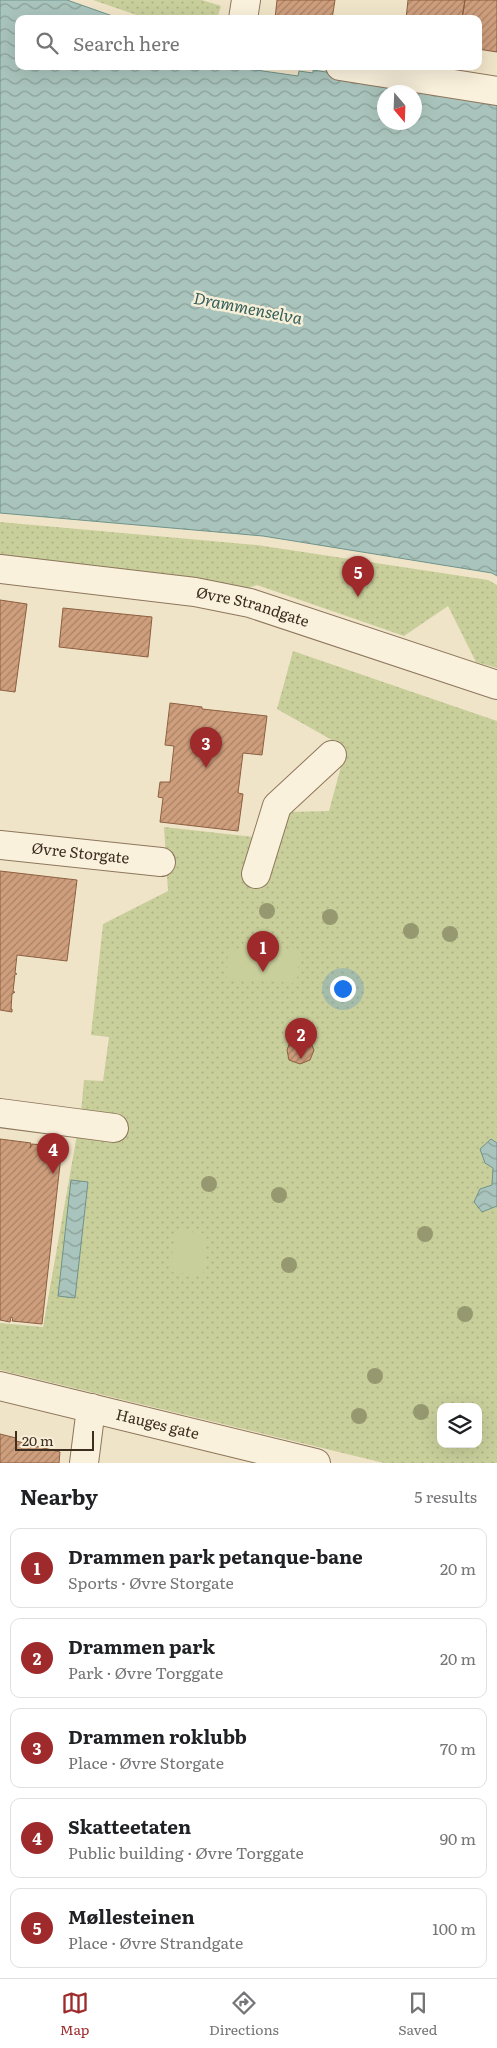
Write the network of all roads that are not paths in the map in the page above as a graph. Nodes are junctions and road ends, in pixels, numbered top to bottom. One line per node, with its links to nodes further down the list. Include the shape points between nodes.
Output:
1 (246, 0): 2 (street)
2 (244, 15)
3 (365, 70): 4 (street)
4 (497, 91)
5 (0, 569): 6 (street, Øvre Strandgate, via 195,592 250,603)
6 (497, 685)
7 (332, 756): 10 (street, via 278,806)
8 (0, 845): 9 (street, Øvre Storgate)
9 (161, 862)
10 (256, 874)
11 (0, 1113): 12 (street)
12 (114, 1128)
13 (0, 1386): 14 (street, Hauges gate)
14 (91, 1408): 15 (street); 16 (street, Hauges gate)
15 (84, 1463)
16 (316, 1463)

